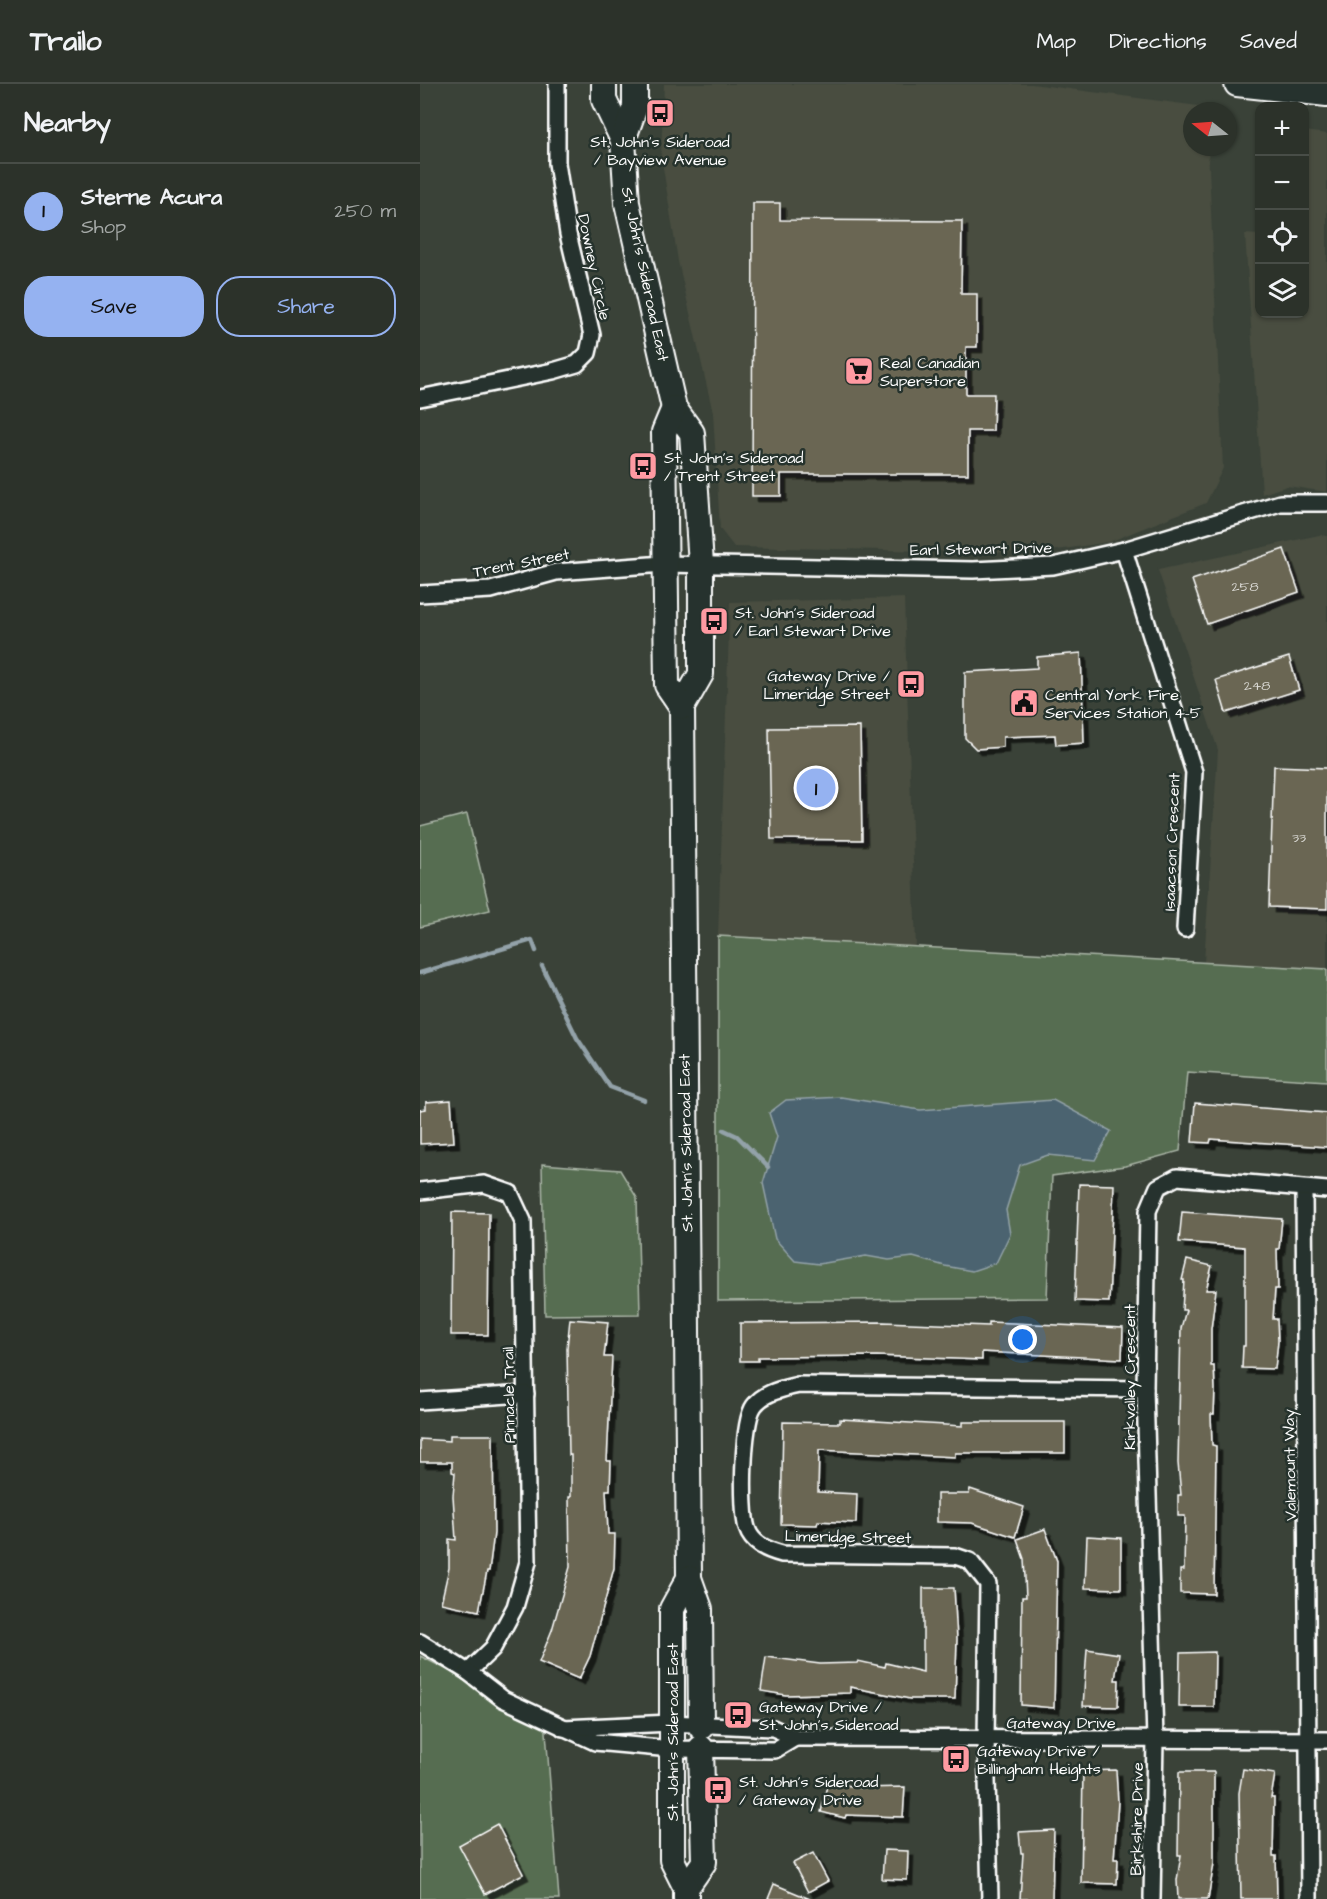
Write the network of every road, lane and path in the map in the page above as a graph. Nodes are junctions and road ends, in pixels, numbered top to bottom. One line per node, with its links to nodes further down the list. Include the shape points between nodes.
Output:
1 (557, 84): 7 (street, Downey Circle, via 557,163 568,234 592,335 588,353 577,364 553,371)
2 (604, 84): 6 (main road, St. John's Sideroad East, via 604,100)
3 (635, 84): 6 (main road, St. John's Sideroad East, via 635,107)
4 (1237, 84): 5 (main road)
5 (1327, 94)
6 (623, 140): 8 (main road, St. John's Sideroad East, via 627,203)
7 (420, 398)
8 (674, 408): 11 (main road, via 664,432); 12 (main road, St. John's Sideroad East, via 692,433)
9 (1327, 503): 10 (street, Earl Stewart Drive, via 1280,503)
10 (1124, 550): 12 (street, Earl Stewart Drive, via 1053,566 973,570); 15 (street, Isaacson Crescent, via 1194,772)
11 (664, 564): 12 (street, Earl Stewart Drive); 13 (street, Trent Street, via 556,572 491,590); 14 (main road, via 667,685)
12 (701, 564): 14 (main road, St. John's Sideroad East, via 701,674)
13 (420, 594)
14 (682, 707): 22 (main road, St. John's Sideroad East)
15 (1185, 929)
16 (1304, 1189): 17 (street, Kirkvalley Crescent); 19 (street, Kirkvalley Crescent, via 1177,1177 1158,1187 1148,1212); 31 (street, Valemount Way)
17 (1327, 1190)
18 (420, 1191): 20 (street, Pinnacle Trail, via 484,1184 510,1193 523,1221)
19 (1145, 1389): 29 (street, Limeridge Street, via 798,1385 769,1394 754,1405 747,1418 743,1441 747,1528 756,1542 782,1554 955,1556 970,1561 980,1572 987,1584); 30 (street, Kirkvalley Crescent)
20 (526, 1394): 21 (street); 24 (street, Pinnacle Trail, via 528,1562 515,1607 493,1648)
21 (420, 1401)
22 (689, 1578): 25 (main road, St. John's Sideroad East, via 672,1609); 27 (main road, St. John's Sideroad East, via 700,1609)
23 (420, 1642): 24 (street)
24 (468, 1672): 26 (street, via 503,1699)
25 (671, 1723): 26 (street); 27 (street); 33 (main road, St. John's Sideroad East)
26 (563, 1728): 33 (street, via 595,1742)
27 (701, 1737): 28 (street, Gateway Drive, via 773,1728); 28 (street, Gateway Drive, via 775,1750); 33 (street, Gateway Drive); 34 (main road, St. John's Sideroad East, via 704,1862)
28 (795, 1738): 29 (street, Gateway Drive)
29 (986, 1740): 30 (street, Gateway Drive); 35 (street, Limeridge Street)
30 (1155, 1740): 31 (street, Gateway Drive); 36 (street, Birkshire Drive)
31 (1310, 1740): 32 (street, Gateway Drive); 37 (street, Valemount Way)
32 (1327, 1740)
33 (671, 1749): 34 (main road, St. John's Sideroad East, via 672,1860)
34 (686, 1893)
35 (990, 1899)
36 (1152, 1899)
37 (1309, 1899)

